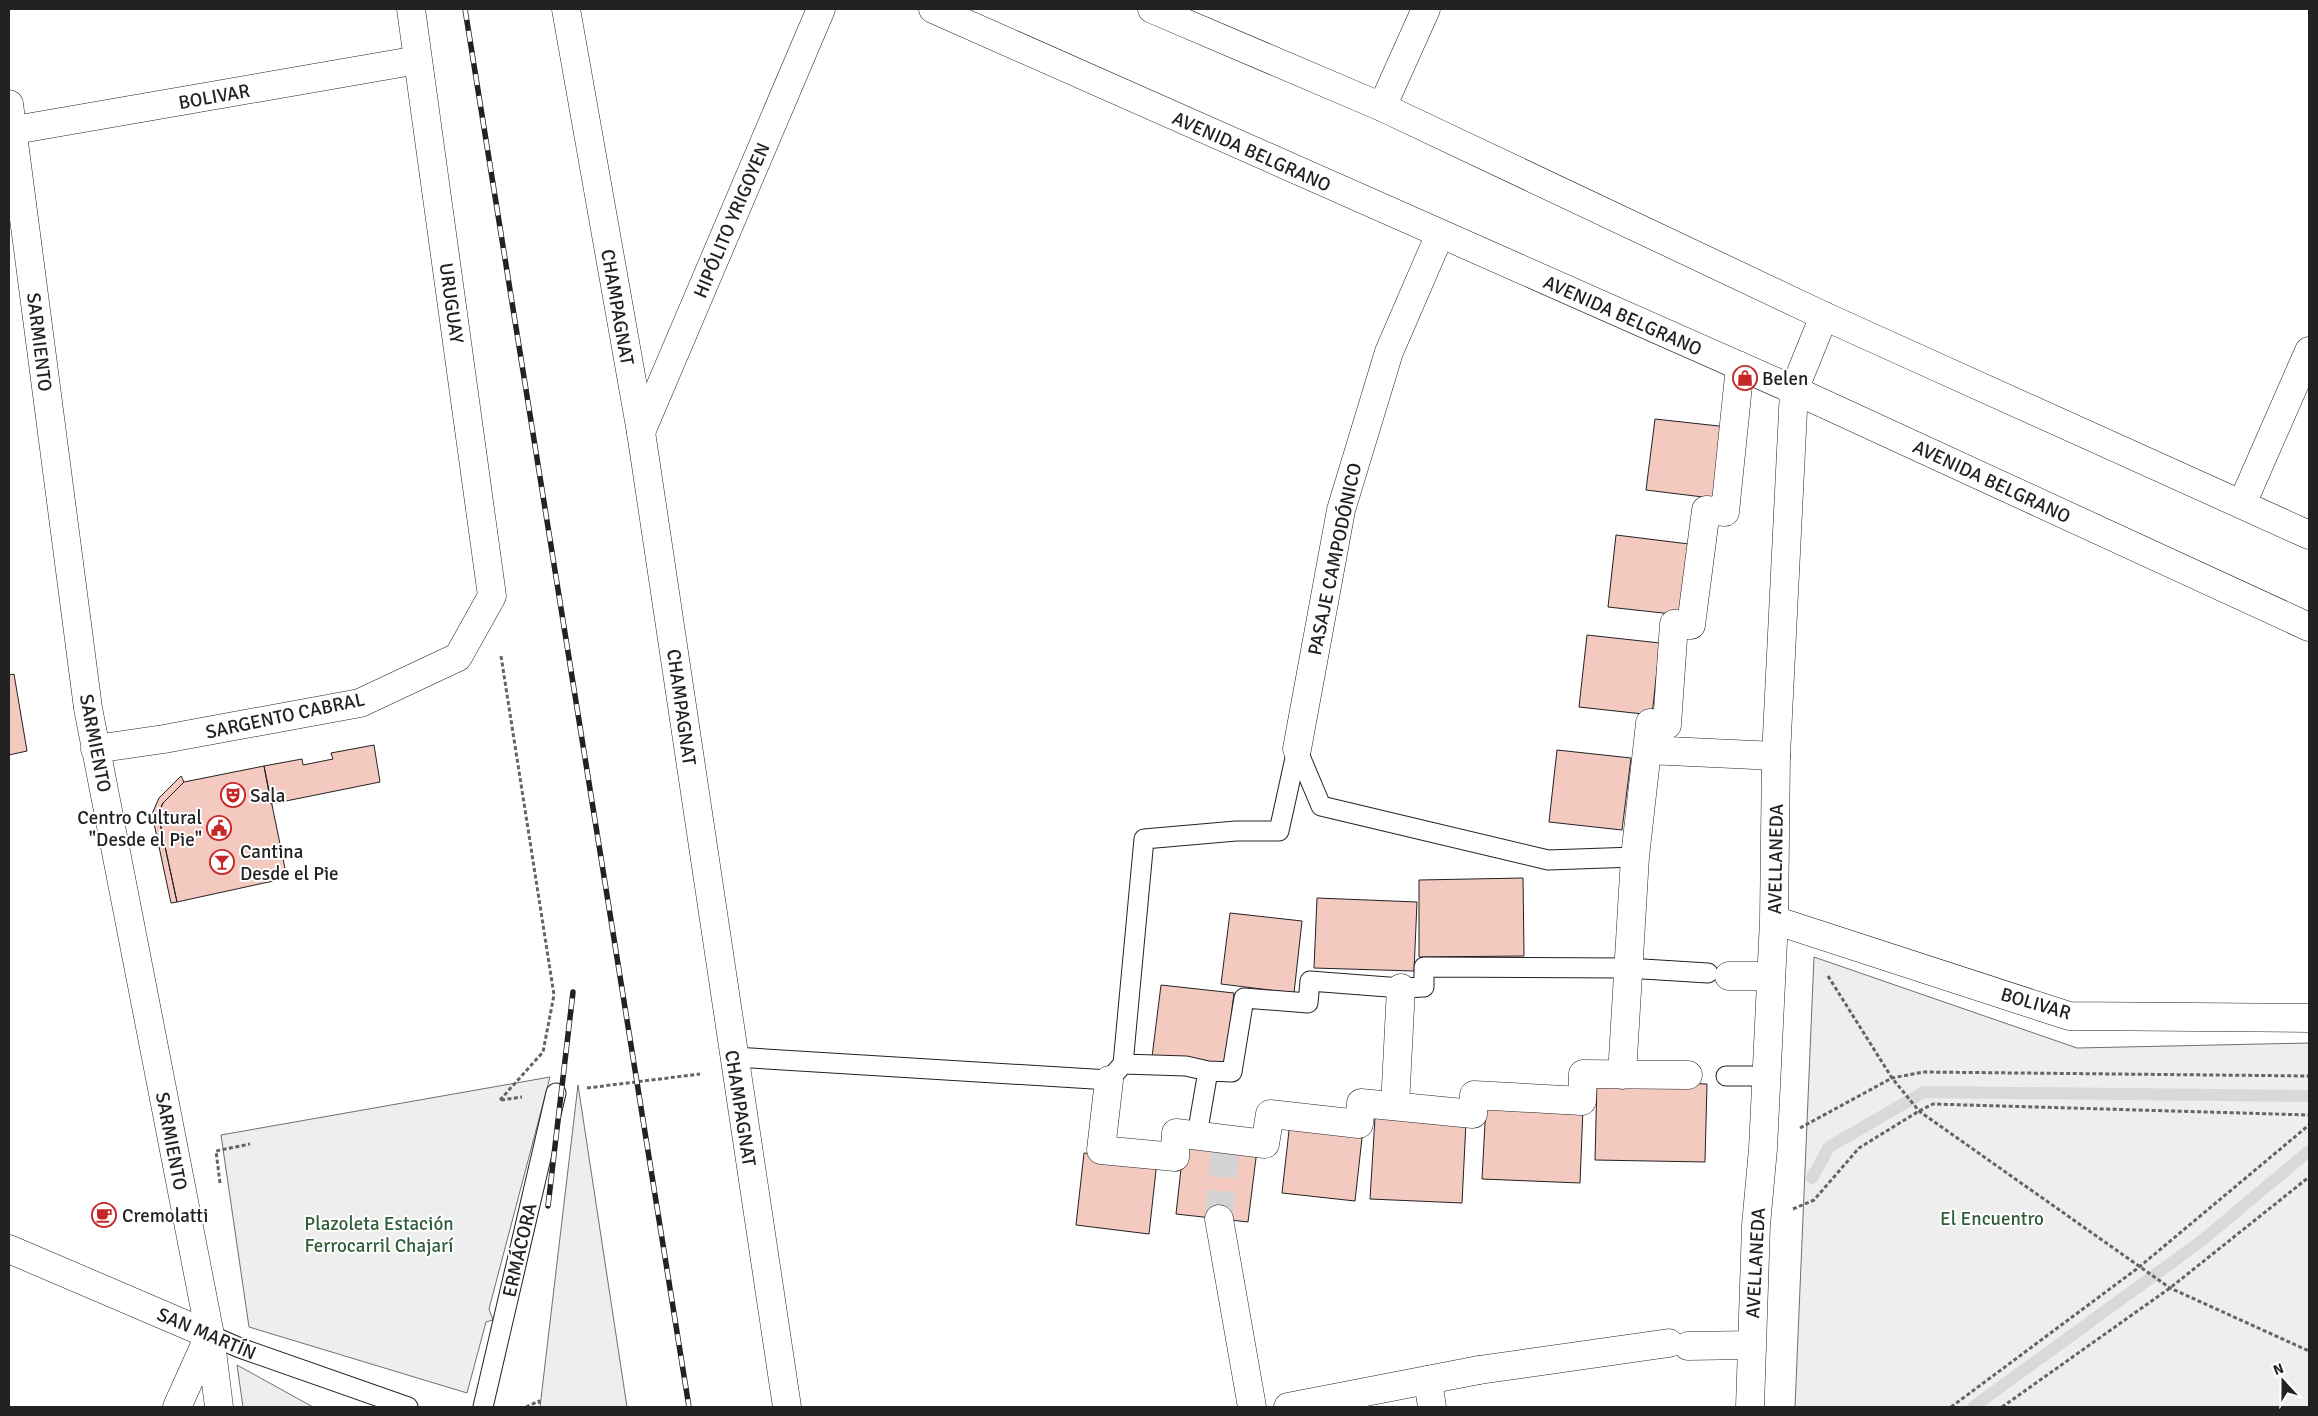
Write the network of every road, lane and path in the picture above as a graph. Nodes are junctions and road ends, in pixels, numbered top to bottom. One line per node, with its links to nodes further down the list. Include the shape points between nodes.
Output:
1 (412, 9): 7 (street, URUGUAY)
2 (566, 9): 15 (street, CHAMPAGNAT)
3 (821, 9): 15 (street, HIPÓLITO YRIGOYEN)
4 (934, 9): 10 (street, AVENIDA BELGRANO)
5 (1152, 9): 8 (street)
6 (1426, 9): 8 (street)
7 (418, 60): 9 (street, BOLIVAR); 18 (street, URUGUAY)
8 (1382, 107): 11 (street)
9 (10, 122): 22 (street, SARMIENTO)
10 (1440, 234): 13 (street, AVENIDA BELGRANO); 21 (street, PASAJE CAMPODÓNICO, via 1389,352 1340,510)
11 (1824, 316): 14 (street, AVELLANEDA); 16 (street)
12 (2309, 351): 16 (street)
13 (1740, 366): 14 (street, AVENIDA BELGRANO); 23 (street, via 1725,512 1706,510 1691,625 1674,624 1667,725 1650,723)
14 (1794, 390): 19 (street, AVENIDA BELGRANO); 24 (street, AVELLANEDA)
15 (640, 432): 33 (street, CHAMPAGNAT)
16 (2242, 504): 17 (street)
17 (2309, 535)
18 (492, 596): 22 (street, SARGENTO CABRAL, via 458,657 360,703)
19 (2309, 627)
20 (501, 655): 42 (path, via 554,995 543,1052 500,1100)
21 (1297, 748): 25 (lane, via 1321,806 1548,860); 35 (lane, via 1279,831 1236,831 1144,839)
22 (95, 749): 57 (street, SARMIENTO)
23 (1647, 750): 24 (street); 25 (street)
24 (1776, 756): 26 (street, AVELLANEDA)
25 (1634, 857): 27 (street)
26 (1774, 920): 30 (street, AVELLANEDA); 32 (street, BOLIVAR, via 2069,1016)
27 (1627, 968): 29 (lane); 31 (lane, via 1424,966 1424,987); 36 (street)
28 (1824, 970): 41 (path)
29 (1718, 975): 30 (street)
30 (1771, 976): 39 (street, AVELLANEDA)
31 (1401, 988): 34 (lane, via 1310,981 1308,1003 1244,998 1232,1072); 43 (street)
32 (2309, 1018)
33 (735, 1063): 35 (lane); 42 (path); 67 (street, CHAMPAGNAT)
34 (1208, 1071): 35 (lane, via 1186,1066); 47 (lane)
35 (1116, 1072): 47 (street, via 1101,1150 1175,1157 1176,1134)
36 (1622, 1075): 37 (street); 43 (street, via 1583,1074 1582,1101 1474,1095 1473,1114)
37 (1688, 1075)
38 (1726, 1076): 39 (lane)
39 (1766, 1076): 49 (street, AVELLANEDA)
40 (2309, 1076): 41 (path, via 1923,1072)
41 (1892, 1078): 44 (path); 49 (path)
42 (556, 1093): 64 (lane, ERMÁCORA)
43 (1395, 1106): 47 (street, via 1361,1103 1359,1124 1270,1114 1265,1144 1225,1142)
44 (1918, 1109): 45 (path, via 1933,1104); 53 (path, via 1859,1148 1814,1200); 55 (path)
45 (2309, 1115)
46 (2309, 1124): 55 (path)
47 (1197, 1135)
48 (250, 1144): 50 (path)
49 (1762, 1149): 53 (street, AVELLANEDA)
50 (216, 1151)
51 (2309, 1177): 56 (path)
52 (1219, 1219): 68 (street)
53 (1756, 1225): 58 (street, AVELLANEDA)
54 (9, 1249): 57 (street, SAN MARTÍN)
55 (2140, 1268): 56 (path); 72 (path)
56 (2168, 1287): 59 (path); 73 (path)
57 (210, 1335): 61 (street); 62 (street, SARMIENTO); 63 (lane, SAN MARTÍN)
58 (1751, 1344): 60 (street, via 1679,1344 1479,1370); 71 (street, AVELLANEDA)
59 (2309, 1351)
60 (1428, 1380): 69 (street); 70 (street)
61 (178, 1407)
62 (218, 1407)
63 (408, 1407)
64 (482, 1407)
65 (526, 1407): 66 (path, via 539,1401)
66 (540, 1407)
67 (787, 1407)
68 (1252, 1407)
69 (1288, 1407)
70 (1432, 1407)
71 (1750, 1407)
72 (1951, 1407)
73 (2002, 1407)

